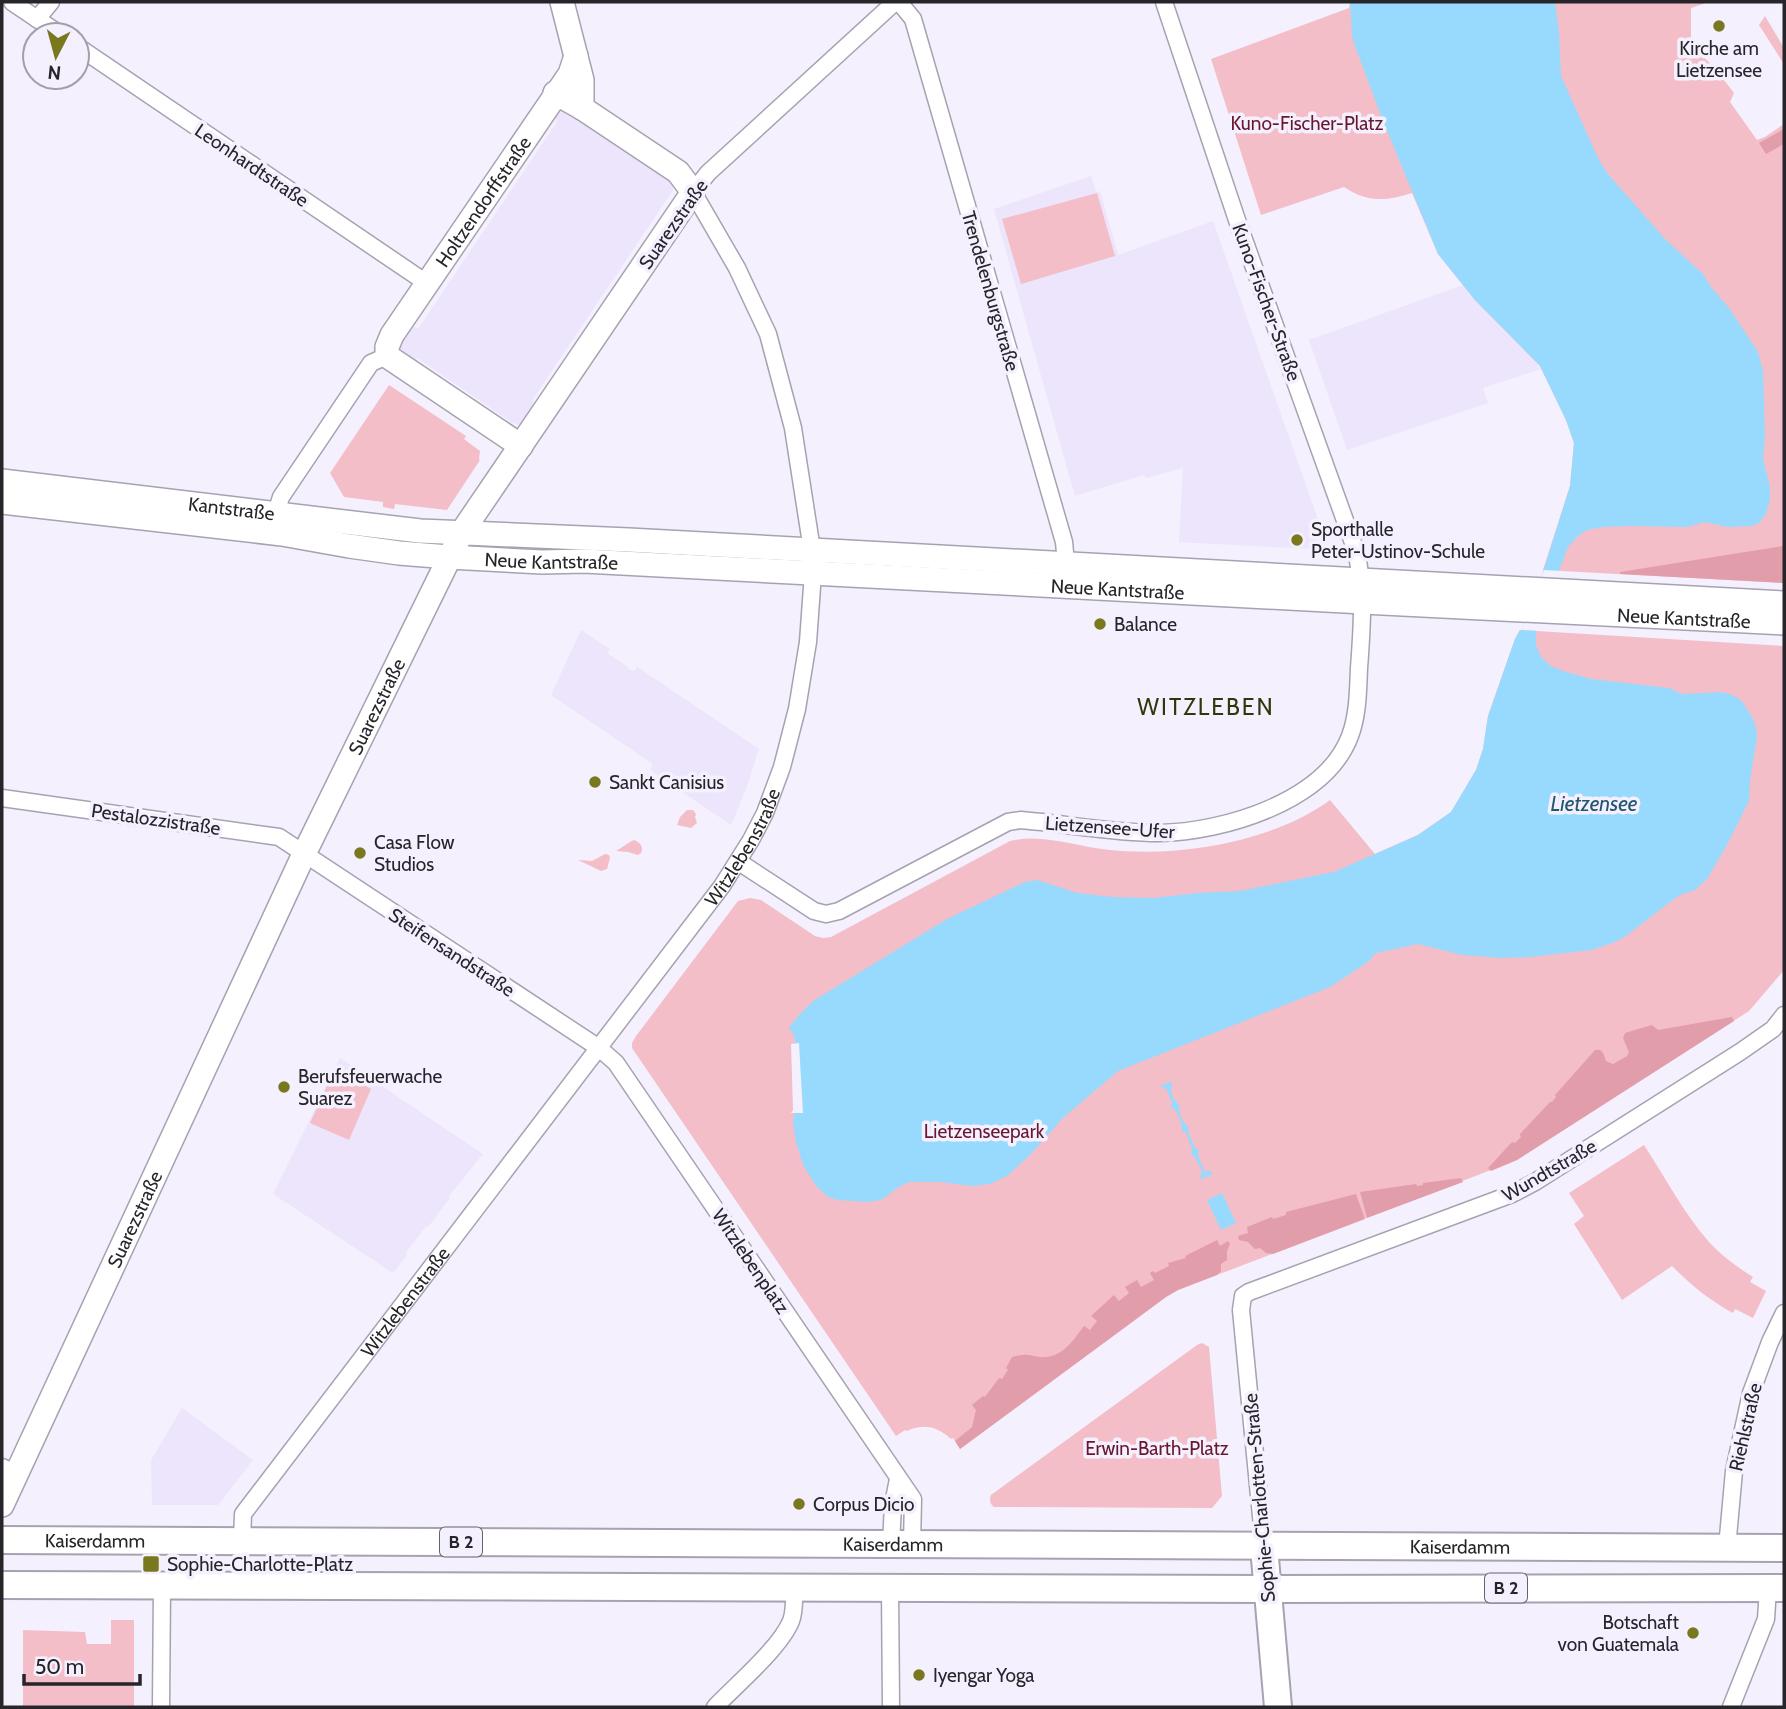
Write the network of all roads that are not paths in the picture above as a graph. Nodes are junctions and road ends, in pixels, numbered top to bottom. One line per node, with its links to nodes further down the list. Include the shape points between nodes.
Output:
1 (12, 2): 6 (street)
2 (51, 2): 6 (street)
3 (562, 2): 9 (main road)
4 (897, 2): 12 (street, Suarezstraße, via 708,173); 22 (street, Trendelenburgstraße, via 913,19 1062,535)
5 (1164, 2): 23 (street, Kuno-Fischer-Straße, via 1356,551)
6 (37, 19): 7 (street)
7 (40, 21)
8 (91, 55): 13 (street, Leonhardtstraße)
9 (576, 56): 10 (main road, Holtzendorffstraße, via 570,74); 11 (main road)
10 (555, 93): 11 (main road, Witzlebenstraße); 13 (main road, Holtzendorffstraße)
11 (582, 108): 12 (main road, Witzlebenstraße, via 678,172)
12 (693, 192): 15 (main road, Suarezstraße); 21 (street, Witzlebenstraße, via 768,334 793,428)
13 (428, 284): 14 (main road, Holtzendorffstraße, via 392,335)
14 (387, 351): 15 (main road); 18 (street, Holtzendorffstraße, via 371,363 281,497)
15 (521, 446): 19 (main road, Suarezstraße)
16 (2, 481): 18 (main road, Kantstraße)
17 (2, 502): 20 (main road, Kantstraße)
18 (276, 513): 19 (main road, Kantstraße)
19 (462, 532): 20 (main road, Suarezstraße); 21 (main road, Neue Kantstraße)
20 (449, 557): 21 (main road, Neue Kantstraße, via 542,562); 28 (main road, Suarezstraße)
21 (813, 562): 22 (main road, Neue Kantstraße); 29 (street, Witzlebenstraße, via 808,642 797,709 765,813)
22 (1068, 575): 23 (main road, Neue Kantstraße)
23 (1362, 592): 24 (main road, Neue Kantstraße); 29 (street, Lietzensee-Ufer, via 1358,697 1350,736 1325,774 1274,807 1178,832 1008,822 826,914 814,911)
24 (1581, 603): 25 (main road, Neue Kantstraße); 26 (main road, Neue Kantstraße)
25 (1784, 603)
26 (1784, 623)
27 (2, 798): 28 (street, Pestalozzistraße, via 279,837)
28 (304, 854): 31 (street, Steifensandstraße); 34 (main road, Suarezstraße)
29 (738, 862): 31 (street, Witzlebenstraße)
30 (1784, 1015): 32 (street, Wundtstraße, via 1773,1029 1740,1052 1524,1188)
31 (599, 1048): 37 (street, Witzlebenstraße, via 243,1514); 38 (street, Witzlebenplatz, via 616,1063 898,1479 893,1504)
32 (1249, 1292): 40 (street, Sophie-Charlotten-Straße, via 1243,1296 1241,1310)
33 (1784, 1313): 41 (street, Riehlstraße, via 1751,1393 1734,1471)
34 (10, 1470): 35 (main road, Suarezstraße)
35 (2, 1506)
36 (2, 1540): 37 (main road, Kaiserdamm / B 2)
37 (242, 1541): 38 (main road, Kaiserdamm / B 2)
38 (901, 1545): 39 (main road, Kaiserdamm / B 2)
39 (1216, 1546): 40 (main road, Kaiserdamm / B 2); 48 (main road)
40 (1264, 1547): 41 (main road, Kaiserdamm / B 2); 49 (main road, Sophie-Charlotten-Straße)
41 (1727, 1548): 42 (main road, Kaiserdamm / B 2)
42 (1784, 1548)
43 (2, 1585): 44 (main road, B 2)
44 (162, 1587): 45 (main road, B 2); 50 (street)
45 (794, 1588): 46 (main road, B 2); 51 (street, via 794,1610 781,1640)
46 (890, 1588): 48 (main road, B 2); 52 (street)
47 (1776, 1588): 49 (main road, B 2); 54 (street)
48 (1216, 1589): 49 (main road, B 2)
49 (1268, 1589): 53 (main road, Sophie-Charlotten-Straße)
50 (162, 1707)
51 (715, 1707)
52 (891, 1707)
53 (1278, 1707)
54 (1731, 1707)

